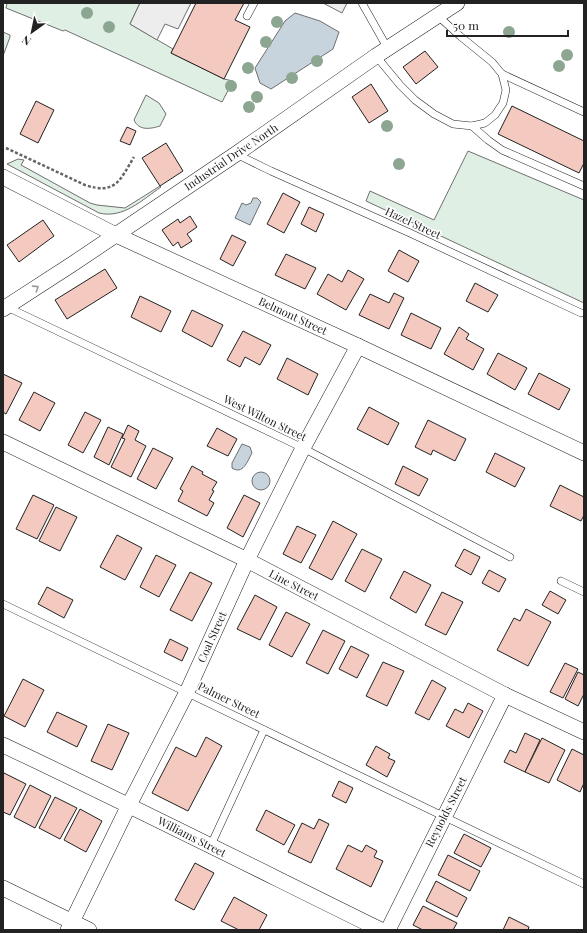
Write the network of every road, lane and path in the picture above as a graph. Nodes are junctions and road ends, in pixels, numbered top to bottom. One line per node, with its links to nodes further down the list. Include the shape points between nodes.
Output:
1 (254, 3): 4 (lane)
2 (362, 3): 6 (lane)
3 (457, 3): 5 (street, Industrial Drive North)
4 (247, 16)
5 (438, 16): 6 (street, Industrial Drive North); 7 (lane, via 492,62)
6 (382, 52): 9 (lane, via 410,95 434,114 453,124); 11 (street, Industrial Drive North)
7 (502, 74): 8 (lane); 9 (lane, via 506,90 503,103 495,115 485,123)
8 (584, 112)
9 (472, 126): 14 (lane, via 502,150)
10 (6, 148): 12 (path, via 97,189 116,184)
11 (236, 154): 15 (street, Industrial Drive North); 17 (lane, Hazel Street)
12 (134, 157)
13 (3, 178): 15 (street, Belmont Street)
14 (584, 186)
15 (116, 235): 16 (street, Industrial Drive North, one-way to 15); 18 (street, Belmont Street)
16 (5, 308): 20 (lane, West Wilton Street)
17 (581, 313)
18 (358, 346): 20 (street, Coal Street); 21 (street, Belmont Street)
19 (3, 442): 23 (street, Line Street)
20 (303, 448): 22 (lane, West Wilton Street); 23 (street, Coal Street)
21 (584, 453)
22 (510, 557)
23 (246, 560): 27 (street, Coal Street); 28 (street, Line Street)
24 (561, 580): 25 (lane)
25 (584, 592)
26 (3, 604): 27 (lane, Palmer Street)
27 (187, 692): 29 (lane, Palmer Street); 32 (street, Coal Street)
28 (505, 695): 30 (street, Line Street); 33 (street, Reynolds Street)
29 (264, 730): 33 (lane, Palmer Street); 34 (lane)
30 (584, 732)
31 (3, 744): 32 (street, Williams Street)
32 (129, 805): 34 (street, Williams Street); 37 (street, Coal Street)
33 (444, 817): 35 (lane, Palmer Street); 40 (street, Reynolds Street)
34 (210, 847): 39 (street, Williams Street)
35 (584, 884)
36 (3, 888): 37 (street)
37 (70, 926): 38 (street)
38 (89, 930)
39 (381, 930)
40 (388, 930)

